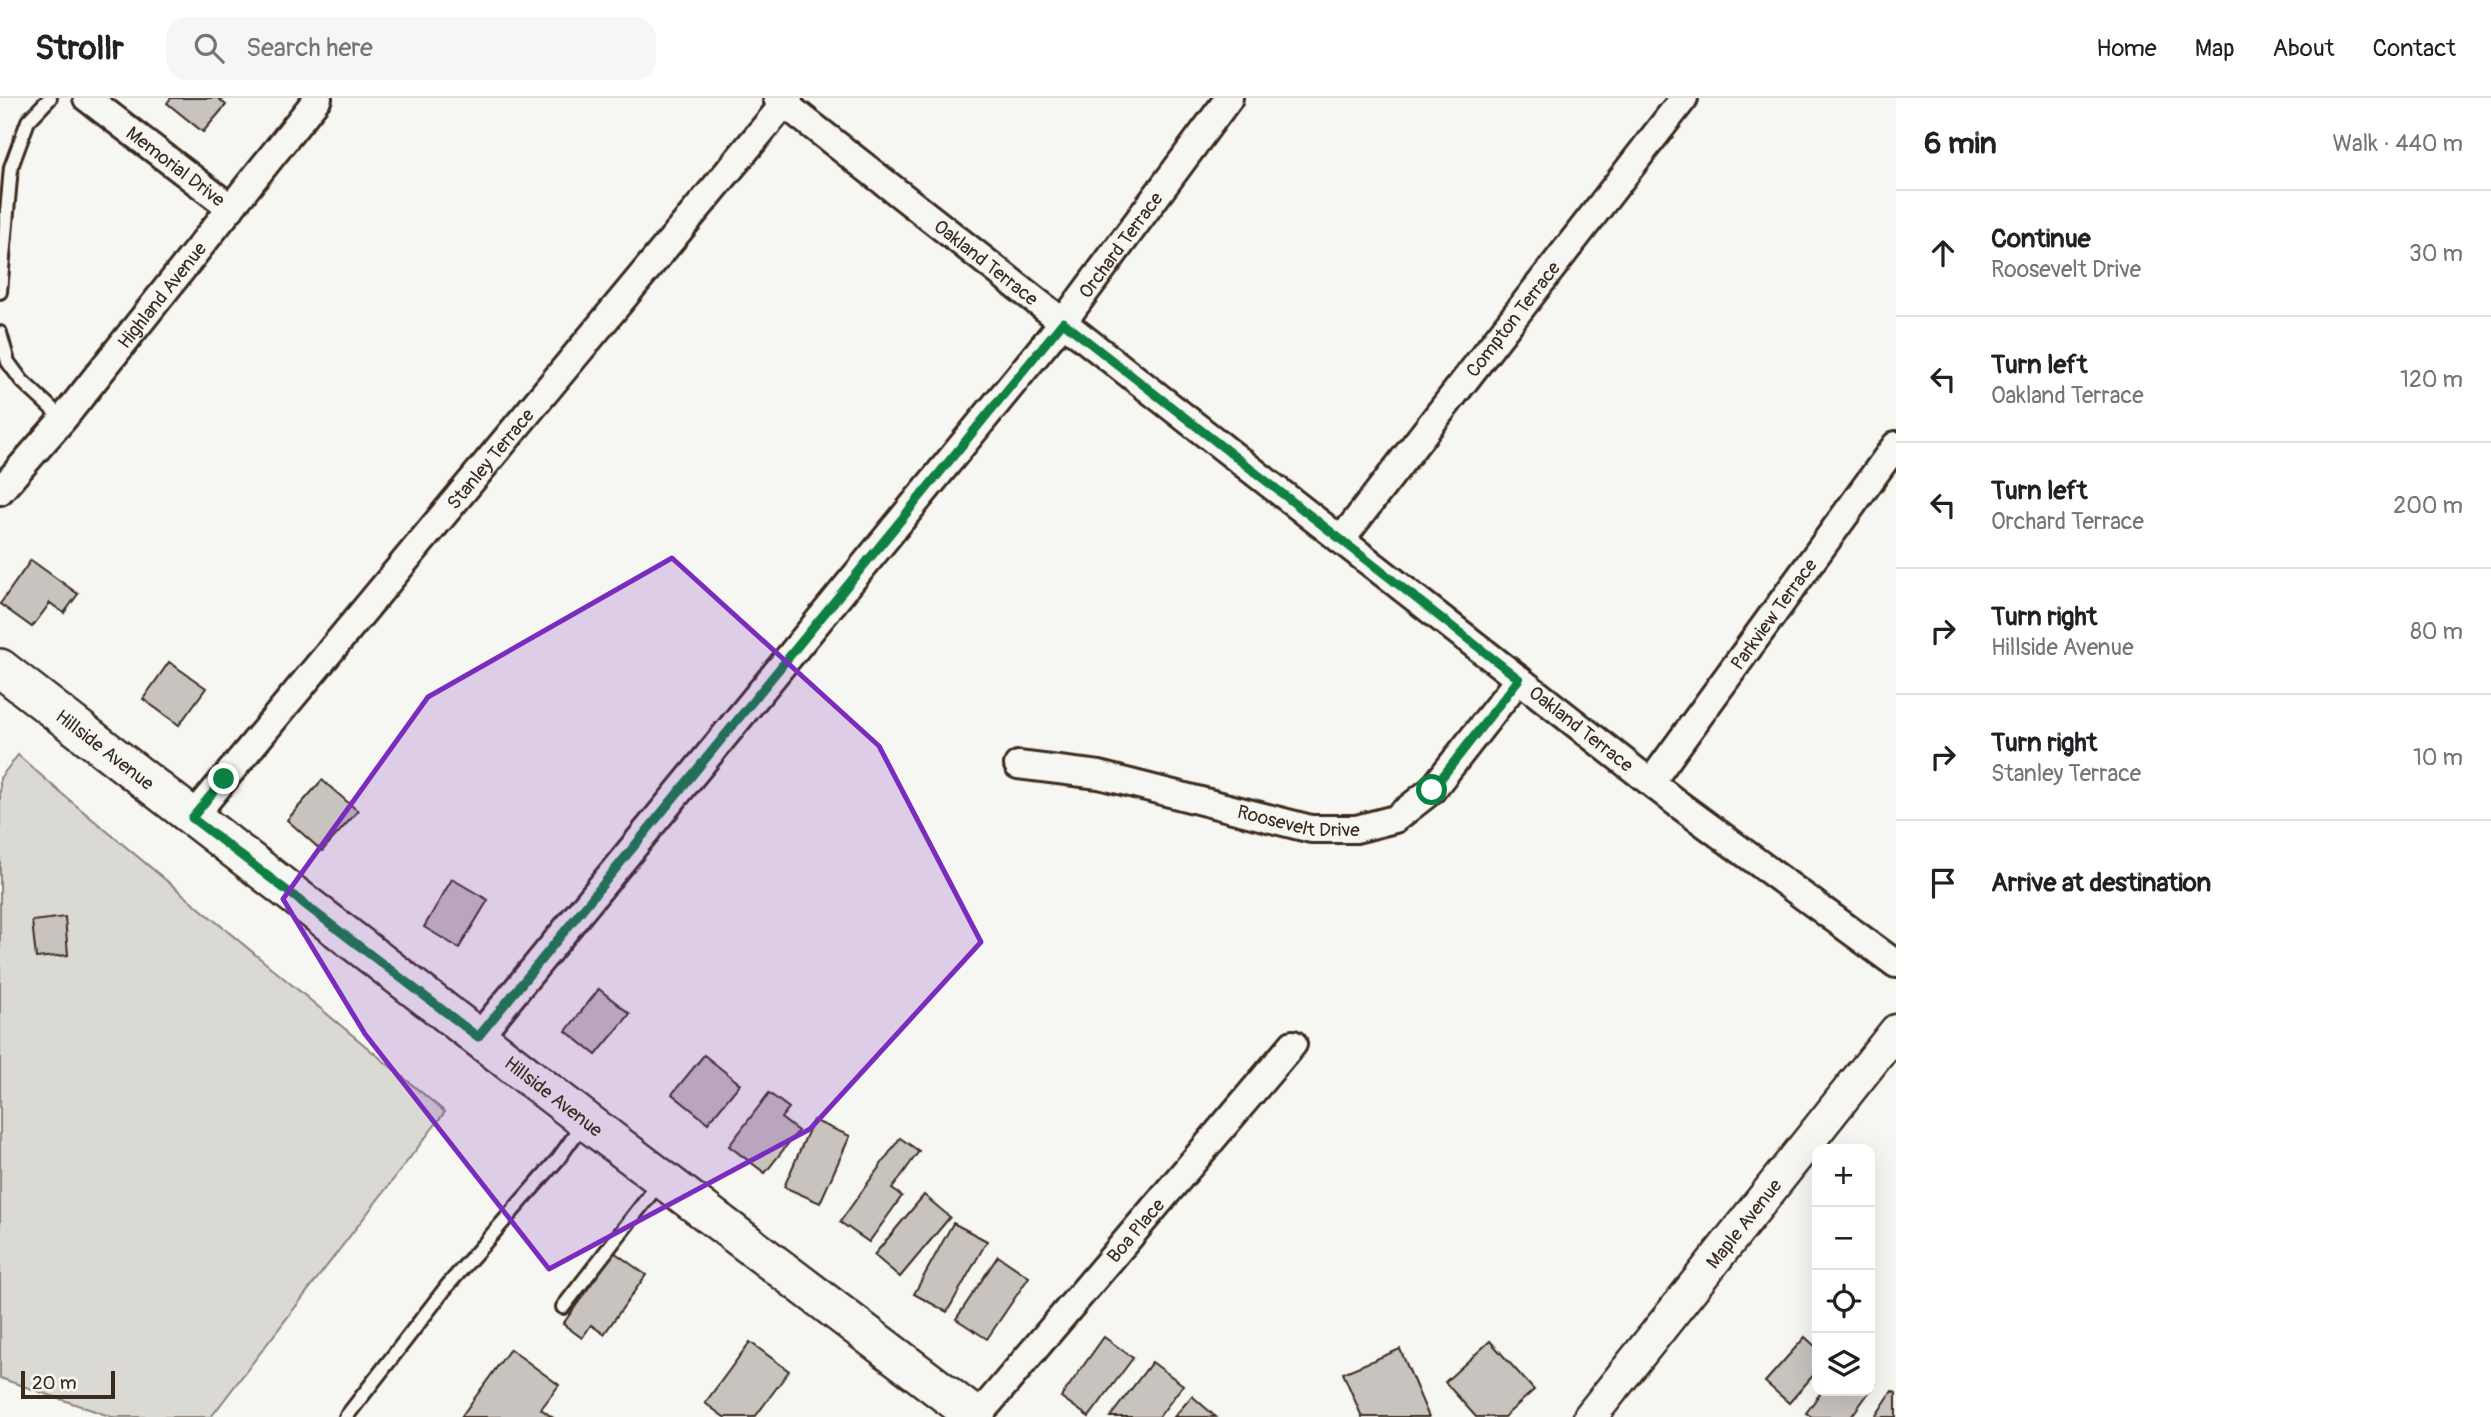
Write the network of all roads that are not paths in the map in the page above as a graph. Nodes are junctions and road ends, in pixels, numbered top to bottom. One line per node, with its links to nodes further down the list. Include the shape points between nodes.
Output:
1 (50, 98): 8 (lane, via 28,121 11,167)
2 (87, 98): 7 (street, Memorial Drive)
3 (318, 98): 7 (street, Highland Avenue)
4 (1229, 98): 9 (street, Orchard Terrace)
5 (1684, 98): 14 (street, Compton Terrace)
6 (784, 100): 9 (street, Oakland Terrace); 19 (street, Stanley Terrace)
7 (231, 208): 11 (street, Highland Avenue)
8 (0, 292)
9 (1063, 322): 14 (street, Oakland Terrace); 22 (street, Orchard Terrace)
10 (0, 333): 11 (lane, via 8,362 22,382)
11 (63, 419): 13 (street, Highland Avenue)
12 (1896, 445): 18 (street, Parkview Terrace)
13 (0, 491)
14 (1341, 540): 16 (street, Oakland Terrace)
15 (0, 668): 19 (main road, Hillside Avenue)
16 (1519, 679): 17 (street, Roosevelt Drive, via 1432,790 1395,819 1356,829 1311,829 1099,775); 18 (street, Oakland Terrace)
17 (1017, 765)
18 (1651, 782): 20 (street, Oakland Terrace)
19 (192, 818): 22 (main road, Hillside Avenue)
20 (1896, 964)
21 (1896, 1031): 29 (street, Maple Avenue)
22 (478, 1037): 24 (main road, Hillside Avenue)
23 (1293, 1044): 28 (street, Boa Place)
24 (586, 1121): 25 (main road, Hillside Avenue); 27 (lane, via 448,1285)
25 (662, 1179): 26 (lane); 28 (main road, Hillside Avenue)
26 (563, 1307)
27 (346, 1417)
28 (976, 1417)
29 (1590, 1417)

